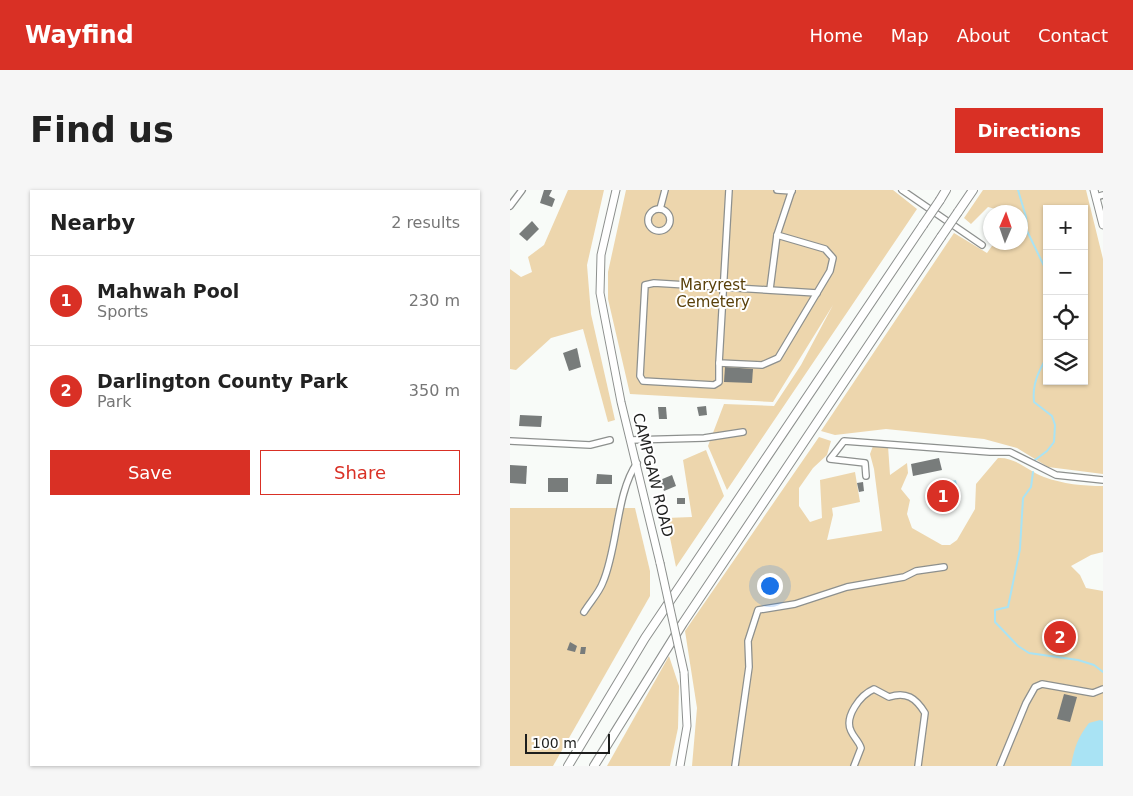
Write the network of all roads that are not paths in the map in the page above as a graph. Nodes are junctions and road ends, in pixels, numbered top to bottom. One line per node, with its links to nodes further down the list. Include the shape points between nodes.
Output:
1 (522, 190): 11 (street)
2 (616, 190): 22 (main road, CAMPGAW ROAD, via 601,256 600,293)
3 (665, 190): 12 (street)
4 (729, 190): 16 (street)
5 (777, 190): 6 (street)
6 (792, 190): 14 (street)
7 (902, 190): 15 (street)
8 (946, 190): 30 (highway, bridge, via 650,631)
9 (973, 190): 31 (highway, bridge, via 683,623)
10 (1098, 194): 13 (main road)
11 (510, 206)
12 (660, 209)
13 (1103, 225)
14 (777, 235): 17 (street); 18 (street, via 830,253 833,258 830,271)
15 (982, 245)
16 (723, 287): 17 (street); 19 (street); 19 (street, via 645,285 640,376 643,381 714,385 719,382)
17 (770, 289): 18 (street)
18 (817, 292): 19 (street, via 778,358 762,365)
19 (719, 363)
20 (743, 432): 22 (street, via 704,438)
21 (610, 440): 23 (street, via 590,445)
22 (631, 440): 24 (main road, CAMPGAW ROAD)
23 (510, 441)
24 (638, 463): 28 (street, via 627,480 603,583); 32 (main road, CAMPGAW ROAD, bridge, via 684,672 687,726)
25 (866, 476): 26 (street, via 865,463 830,459 844,441 1007,451 1056,476)
26 (1103, 480)
27 (944, 567): 33 (street, via 758,610 748,641 749,667)
28 (584, 612)
29 (1103, 689): 36 (street, via 1092,693 1042,684 1034,687)
30 (568, 766)
31 (594, 766)
32 (680, 766)
33 (735, 766)
34 (854, 766): 35 (street, via 862,748 848,721 857,703 874,689 889,697 901,693 910,696 925,713)
35 (918, 766)
36 (1000, 766)

